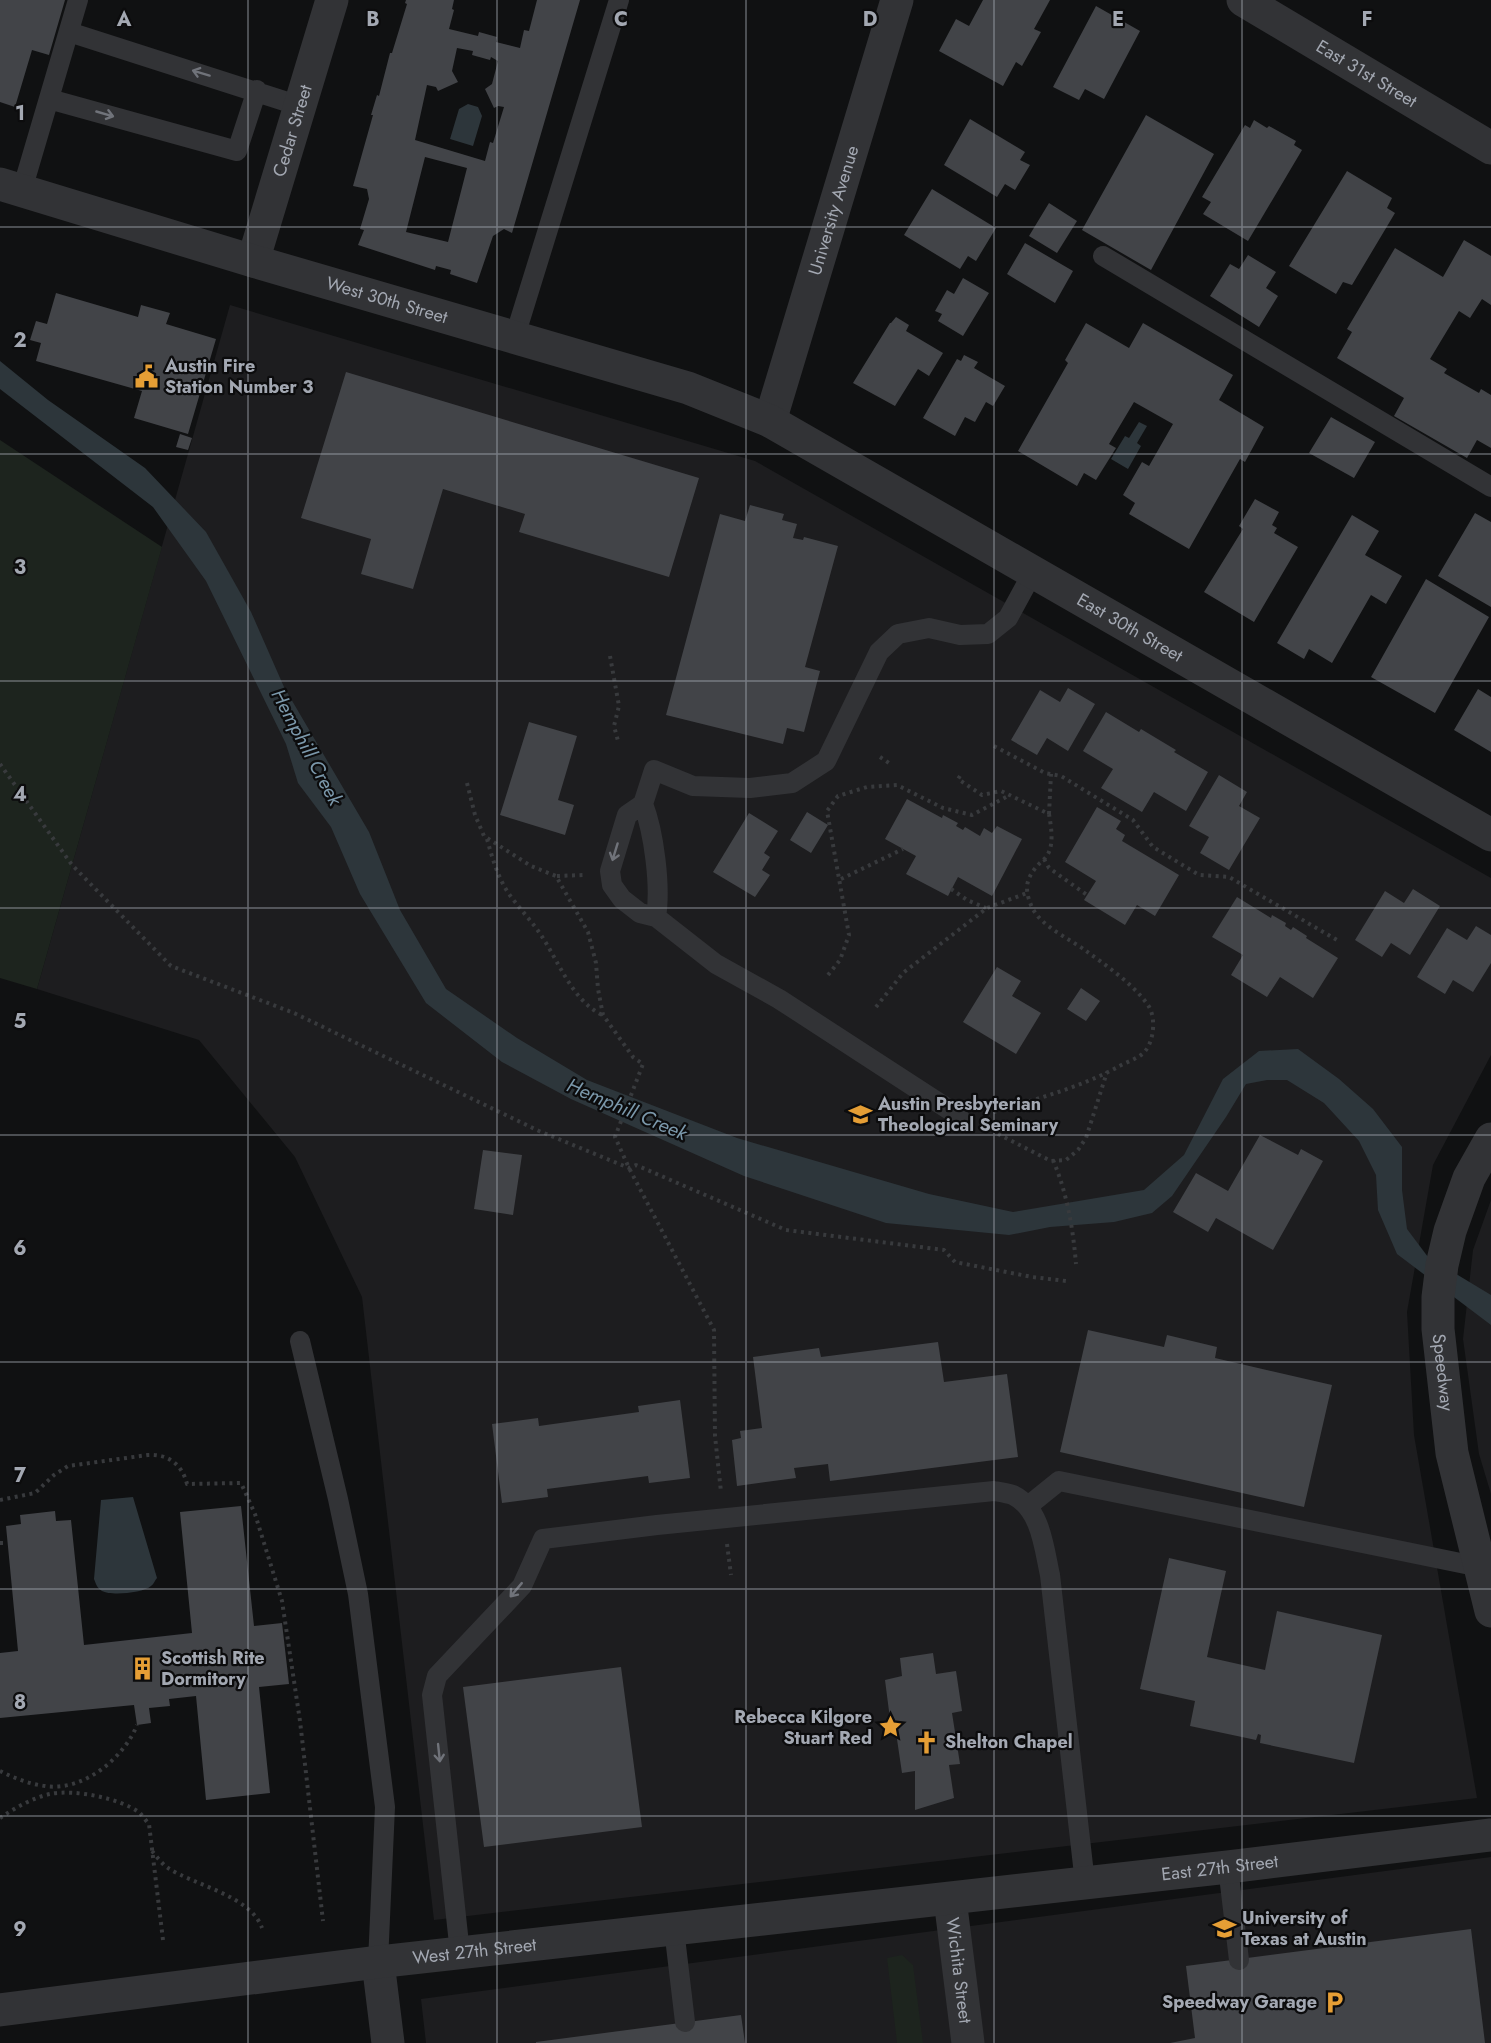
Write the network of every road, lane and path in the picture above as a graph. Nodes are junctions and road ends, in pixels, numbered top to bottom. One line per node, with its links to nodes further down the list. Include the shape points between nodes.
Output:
1 (78, 0): 6 (lane)
2 (332, 0): 9 (street, Cedar Street)
3 (619, 0): 14 (lane)
4 (897, 0): 15 (street, University Avenue)
5 (1243, 0): 10 (street, East 31st Street)
6 (69, 32): 7 (lane, one-way to 6); 8 (lane)
7 (257, 90): 8 (lane, one-way to 7, via 237,151); 9 (lane)
8 (49, 99): 11 (lane)
9 (300, 106): 13 (street, Cedar Street)
10 (1491, 148)
11 (11, 187): 13 (street, West 30th Street)
12 (1103, 256): 16 (lane)
13 (253, 261): 14 (street, West 30th Street)
14 (515, 336): 15 (street, West 30th Street, via 688,388)
15 (770, 421): 17 (street, East 30th Street)
16 (1491, 487)
17 (1033, 572): 28 (lane, via 1008,618 988,634 960,635 928,628 898,634 879,652 826,761 792,783 750,788 693,786 654,771); 30 (street, East 30th Street)
18 (610, 656): 19 (path, via 619,706 614,726)
19 (618, 741)
20 (994, 746): 24 (path)
21 (880, 757): 22 (path)
22 (889, 763)
23 (0, 764): 50 (path, via 72,865 171,966 294,1013 539,1131)
24 (1051, 774): 29 (path); 40 (path, via 1133,819 1153,847 1199,875 1229,878)
25 (960, 776): 27 (path, via 958,780 982,795 1001,791)
26 (467, 783): 31 (path, via 475,815)
27 (1010, 795): 29 (path); 34 (path, via 972,815 943,808 897,785 867,787 838,796 827,811)
28 (643, 804): 39 (lane, via 650,822); 39 (lane, one-way to 39, via 627,815 610,871 612,885 622,899 640,913)
29 (1049, 814): 33 (path, via 1052,833 1049,854)
30 (1491, 835)
31 (487, 838): 43 (path, via 507,892 589,1008); 43 (path, via 531,866 556,876 588,932)
32 (903, 849): 34 (path)
33 (1044, 859): 36 (path, via 1026,882); 37 (path, via 1049,868)
34 (841, 879): 41 (path, via 849,935 840,960)
35 (951, 889): 38 (path)
36 (1027, 893): 38 (path); 44 (path, via 1032,909 1044,922 1095,958 1149,1006 1153,1018 1148,1046 1142,1054)
37 (1087, 895)
38 (987, 908): 42 (path, via 903,973)
39 (656, 917): 46 (lane, via 716,964 778,999)
40 (1337, 940)
41 (828, 975)
42 (876, 1007)
43 (603, 1015): 50 (path, via 633,1058 643,1064 615,1137)
44 (1107, 1072): 45 (path, via 1065,1092); 49 (path, via 1086,1138 1066,1160)
45 (988, 1114)
46 (959, 1116)
47 (998, 1134): 49 (path)
48 (1491, 1139): 59 (street, Speedway, via 1458,1206 1442,1264 1438,1297 1452,1453)
49 (1053, 1160): 51 (path, via 1065,1193)
50 (629, 1168): 52 (path, via 636,1165 786,1230 944,1250 955,1262); 55 (path, via 714,1330 715,1436)
51 (1076, 1264)
52 (1066, 1281)
53 (300, 1341): 77 (lane, via 358,1594 385,1807)
54 (0, 1500): 71 (path, via 35,1494 68,1466 148,1455 176,1462 187,1484 241,1483 282,1600)
55 (722, 1502)
56 (1028, 1506): 59 (lane, via 1059,1481); 69 (lane, via 1042,1535 1050,1575); 75 (lane, one-way to 75, via 1012,1495 994,1491 543,1539 522,1586 437,1676 432,1695)
57 (0, 1543): 58 (path)
58 (7, 1543)
59 (1480, 1567): 60 (street, Speedway)
60 (1491, 1611)
61 (137, 1725): 63 (path, via 131,1740 102,1769)
62 (0, 1771): 63 (path, via 21,1781)
63 (59, 1786): 64 (path)
64 (60, 1794): 65 (path, via 25,1803); 67 (path, via 83,1793 140,1813 149,1824)
65 (0, 1818)
66 (1491, 1835): 68 (street, East 27th Street)
67 (152, 1850): 72 (path, via 168,1868 219,1891 250,1911); 74 (path)
68 (1228, 1867): 69 (street, East 27th Street); 76 (lane)
69 (1085, 1883): 70 (street, East 27th Street)
70 (950, 1899): 73 (street, West 27th Street); 81 (street, Wichita Street)
71 (323, 1921)
72 (262, 1928)
73 (674, 1929): 75 (street, West 27th Street); 79 (lane)
74 (163, 1940)
75 (460, 1953): 77 (street, West 27th Street)
76 (1239, 1959)
77 (378, 1962): 78 (street, West 27th Street); 80 (street)
78 (0, 2010)
79 (685, 2022)
80 (388, 2043)
81 (968, 2043)

